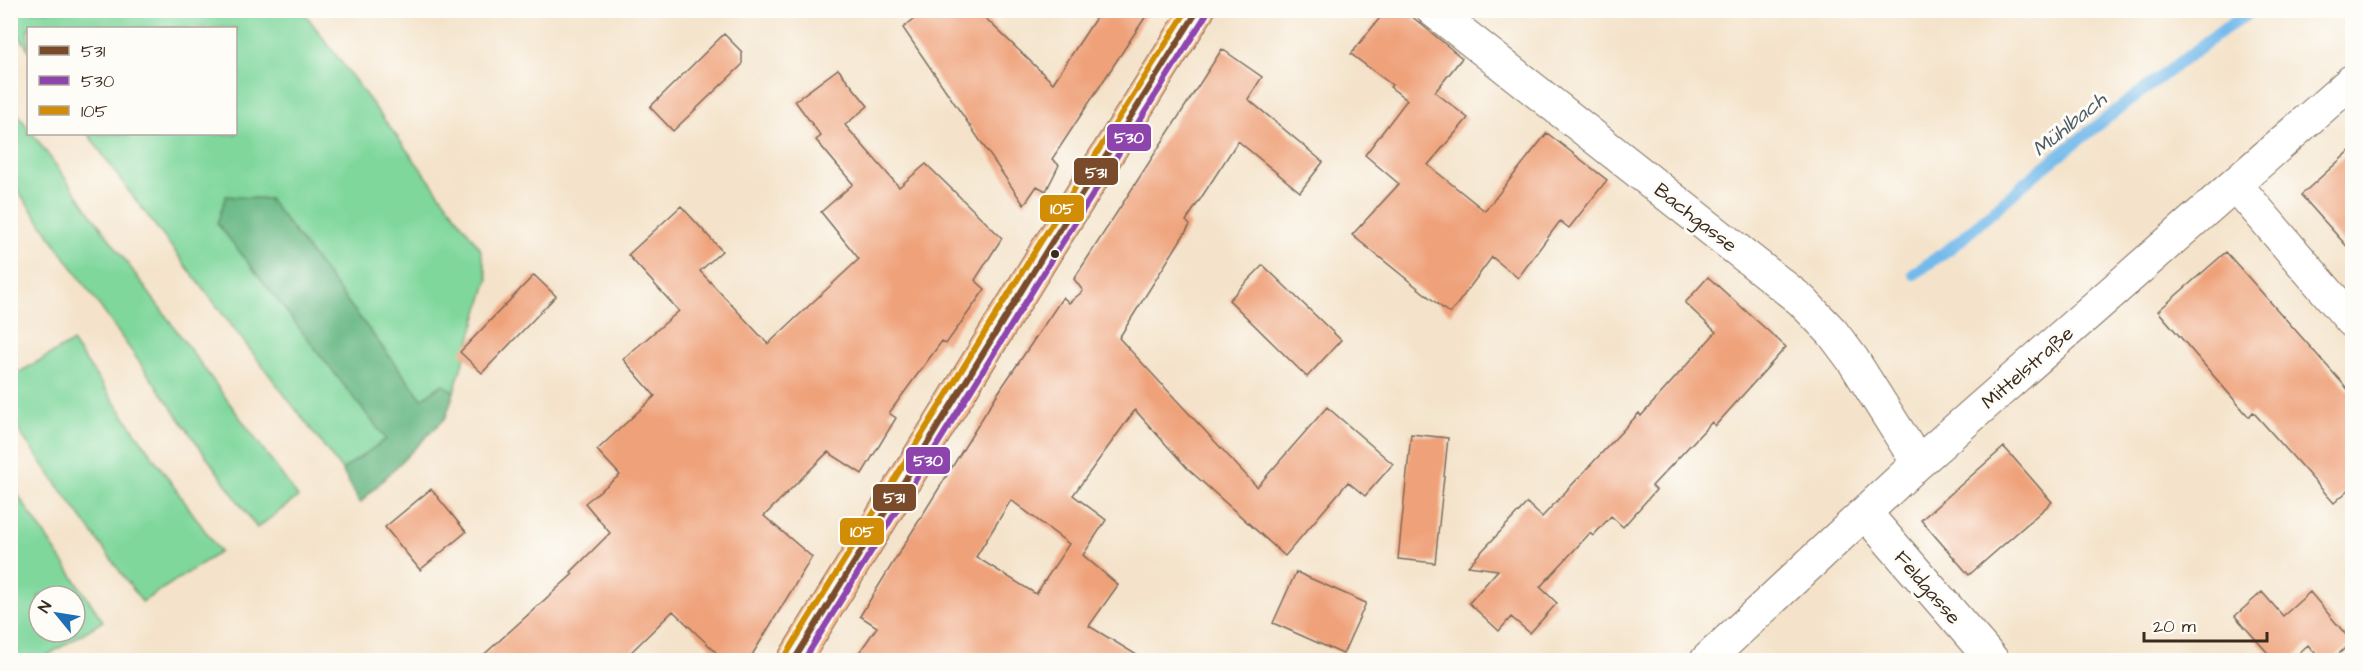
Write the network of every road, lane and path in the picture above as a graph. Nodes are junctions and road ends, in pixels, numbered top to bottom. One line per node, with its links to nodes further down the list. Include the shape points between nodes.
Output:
1 (1198, 10): 8 (main road)
2 (1433, 10): 6 (street, Bachgasse, via 1801,300 1832,332)
3 (2352, 81): 4 (street, Mittelstraße)
4 (2235, 184): 5 (street); 6 (street, Mittelstraße)
5 (2352, 321)
6 (1918, 463): 7 (street, Mittelstraße)
7 (1865, 513): 9 (street, Mittelstraße); 10 (street, Feldgasse)
8 (794, 660)
9 (1707, 660)
10 (1992, 660)

